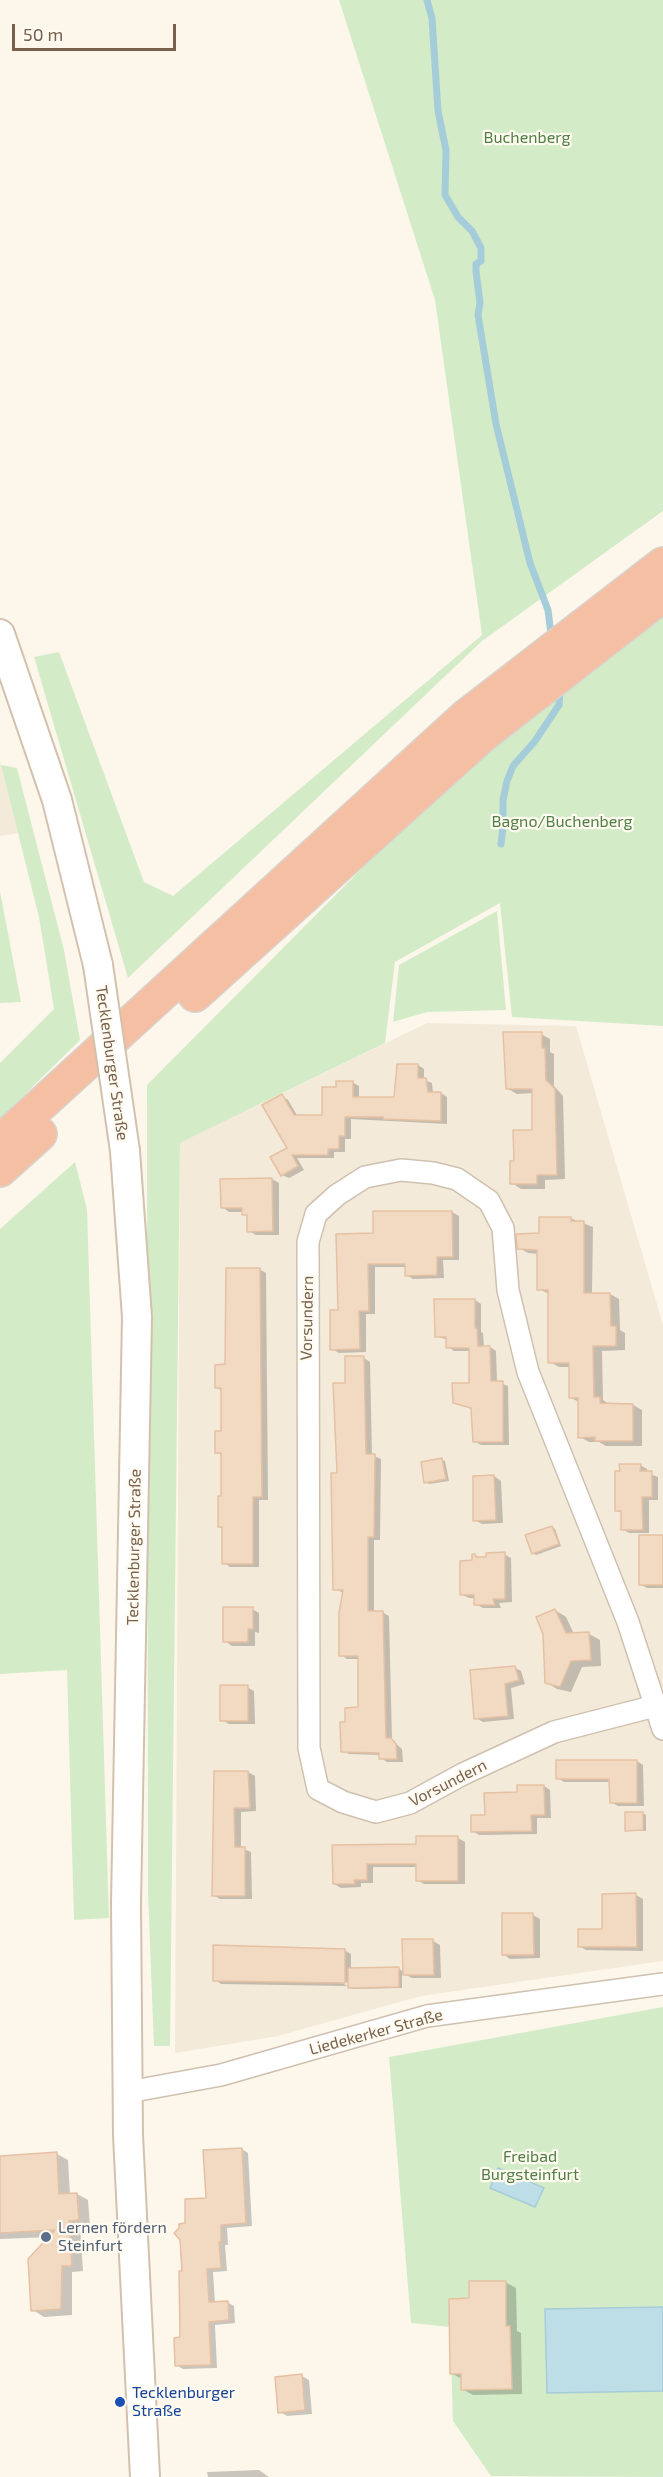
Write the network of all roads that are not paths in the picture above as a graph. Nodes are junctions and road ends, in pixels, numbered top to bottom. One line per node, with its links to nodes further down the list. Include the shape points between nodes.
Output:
1 (663, 564): 4 (highway, via 465,717)
2 (663, 595): 5 (highway, via 483,735)
3 (0, 634): 9 (main road, Tecklenburger Straße, bridge, via 57,800 98,964 124,1151 137,1317 126,1903)
4 (0, 1142)
5 (0, 1170)
6 (655, 1706): 6 (street, Vorsundern, via 554,1732 411,1803 376,1812 318,1789 309,1748 308,1242 316,1214 364,1178 401,1170 433,1173 457,1179 489,1201 503,1228 508,1290 528,1372 628,1622); 7 (street, Vorsundern)
7 (663, 1729)
8 (663, 1984): 9 (street, Liedekerker Straße, via 427,2016 221,2075)
9 (128, 2092): 10 (main road, Tecklenburger Straße)
10 (145, 2477)

